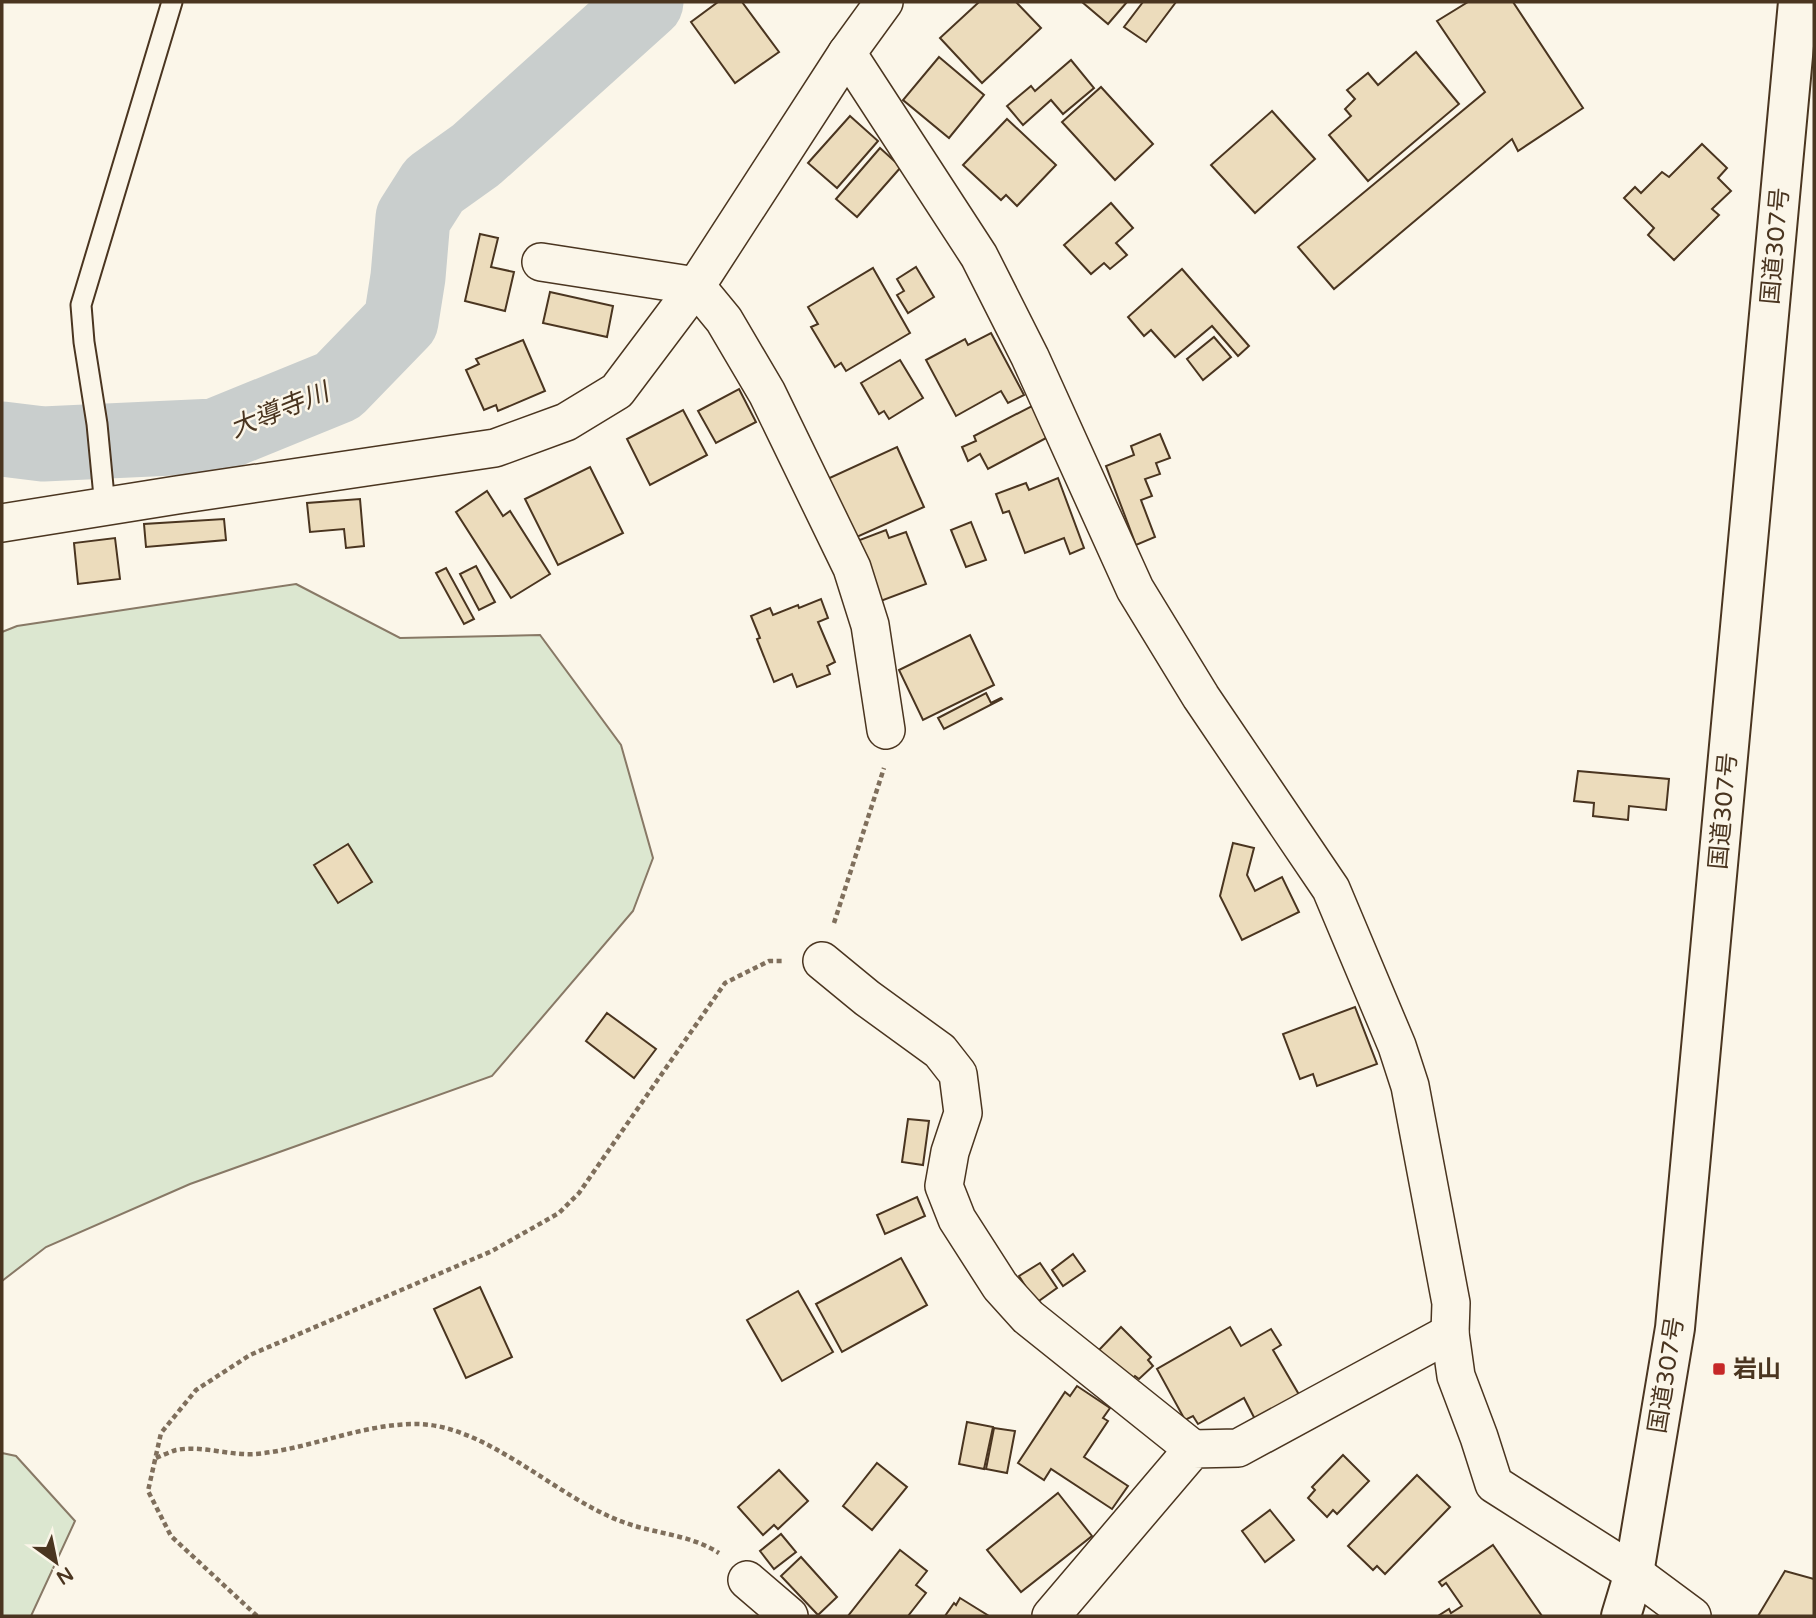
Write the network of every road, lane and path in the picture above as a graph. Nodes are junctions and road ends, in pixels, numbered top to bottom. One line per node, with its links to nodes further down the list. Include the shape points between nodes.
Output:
1 (172, 2): 7 (lane, via 81,305)
2 (884, 2): 4 (street)
3 (1798, 2): 14 (highway, 国道307号, via 1675,1328)
4 (847, 53): 6 (street); 11 (street, via 979,256 1030,356 1135,589 1201,697 1331,889 1410,1086 1451,1303)
5 (541, 262): 6 (street)
6 (696, 286): 7 (street, via 617,391 566,422 495,448); 9 (street, via 724,320 766,393 852,568 870,625)
7 (104, 495): 8 (street)
8 (2, 523)
9 (886, 730): 10 (path, via 888,759)
10 (821, 961): 12 (street, via 940,1051 958,1074 963,1113 944,1186 957,1219 1000,1286 1028,1317); 13 (path, via 769,961 725,983 579,1193 559,1213 492,1251 250,1356 196,1390 161,1433)
11 (1450, 1333): 12 (street, via 1238,1448); 14 (street, via 1456,1376 1494,1484)
12 (1193, 1449): 18 (street)
13 (156, 1458): 15 (path, via 191,1449 253,1454 281,1451 364,1429 414,1424 453,1430 606,1514 698,1541 718,1552); 16 (path, via 148,1491 171,1536)
14 (1634, 1573): 19 (highway, 国道307号); 20 (street)
15 (747, 1580): 17 (street)
16 (257, 1616)
17 (789, 1616)
18 (1051, 1616)
19 (1621, 1616)
20 (1692, 1616)

